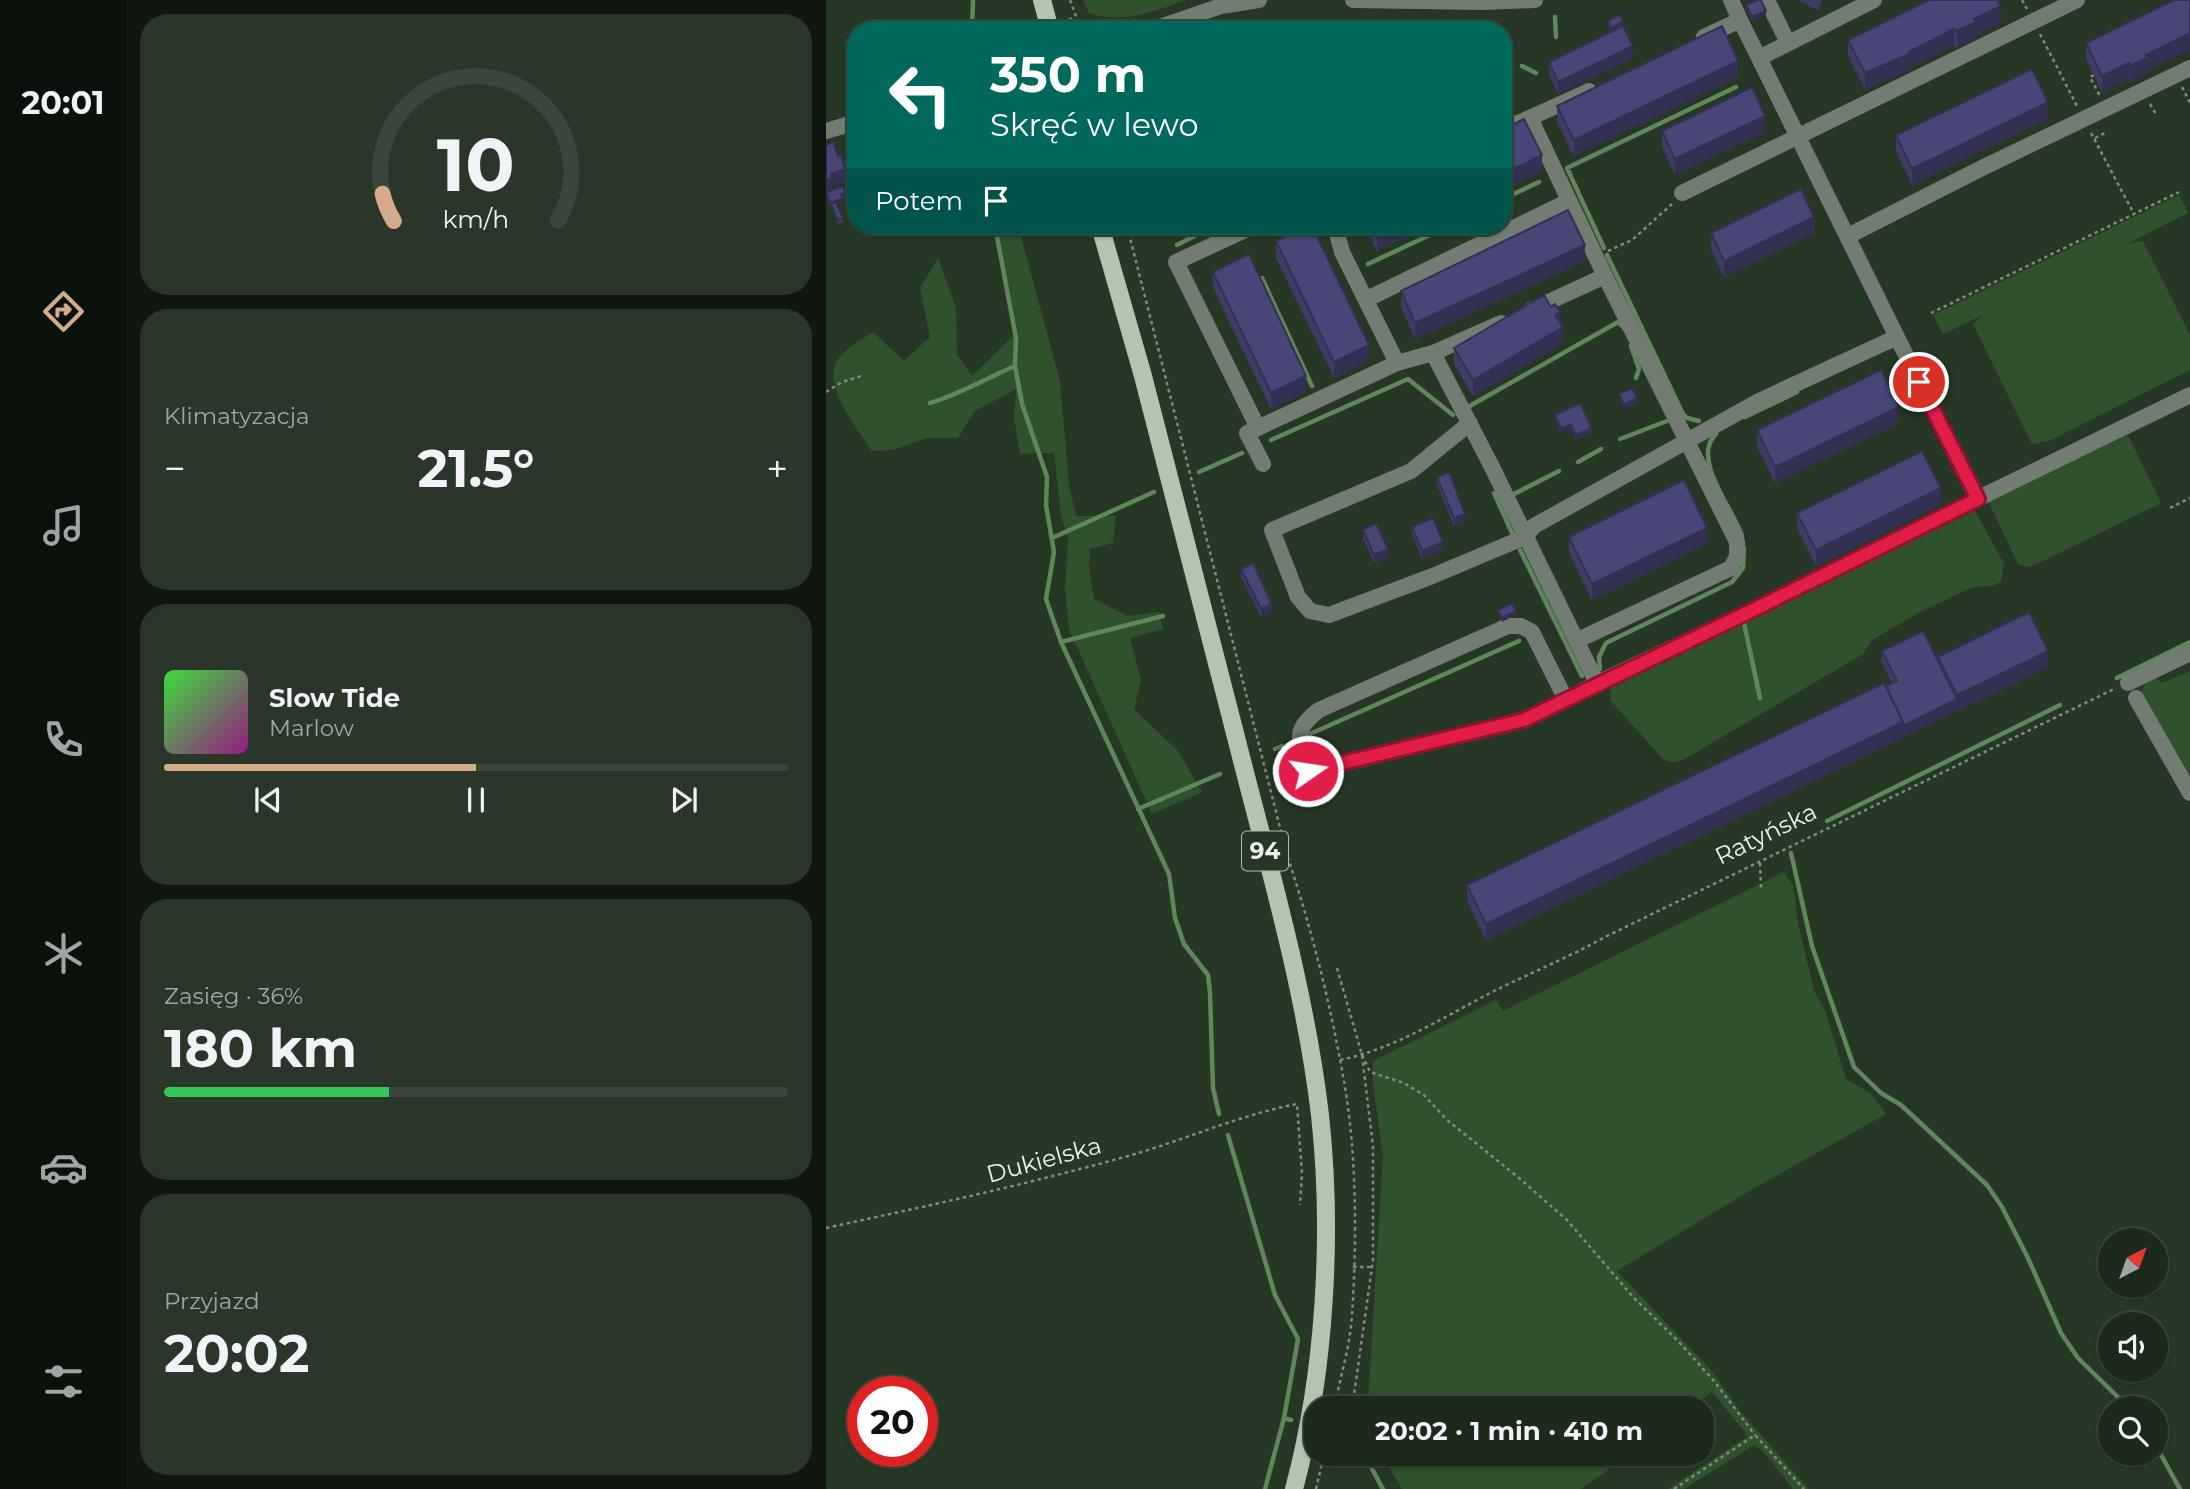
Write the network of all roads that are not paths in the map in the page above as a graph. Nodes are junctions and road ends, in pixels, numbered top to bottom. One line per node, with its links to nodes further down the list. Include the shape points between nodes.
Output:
1 (1042, 0): 10 (main road)
2 (1259, 0): 11 (street, via 1221,6)
3 (1353, 0): 4 (street)
4 (1535, 0)
5 (1731, 0): 9 (street)
6 (1767, 0): 13 (street)
7 (1874, 0): 13 (street)
8 (2077, 0): 21 (street)
9 (1740, 20): 12 (street); 14 (street)
10 (1048, 21)
11 (1178, 21)
12 (1693, 42)
13 (1788, 43): 14 (street)
14 (1759, 58): 21 (street)
15 (2190, 68): 29 (street)
16 (1609, 82): 17 (street)
17 (1530, 118): 19 (street); 23 (street)
18 (847, 125): 20 (street)
19 (1512, 126)
20 (826, 131)
21 (1799, 136): 22 (street); 29 (street)
22 (1682, 193)
23 (1569, 201): 24 (street); 30 (street)
24 (1512, 229)
25 (1103, 235): 49 (main road, 94, via 1276,896 1305,1021 1320,1115 1326,1212 1322,1313 1314,1388)
26 (1234, 235): 37 (street, via 1176,262)
27 (1337, 235): 31 (street)
28 (1499, 235): 31 (street)
29 (1848, 236): 32 (street)
30 (1605, 276): 33 (street); 38 (street)
31 (1367, 299): 34 (street)
32 (1897, 337): 38 (street, via 1759,401); 40 (street)
33 (1433, 353): 34 (street); 36 (street)
34 (1397, 363): 37 (street)
35 (2190, 395): 40 (street)
36 (1470, 423): 41 (street); 41 (street, via 1411,471 1272,530 1298,597 1310,611 1329,615)
37 (1258, 428): 39 (street, via 1247,433)
38 (1688, 441): 41 (street, via 1534,526); 42 (street, via 1737,542 1731,569)
39 (1263, 464)
40 (1978, 499): 44 (street)
41 (1525, 537): 42 (street)
42 (1578, 640): 44 (street)
43 (2190, 653): 45 (street)
44 (1597, 683): 47 (street)
45 (2128, 683)
46 (2136, 698): 48 (street)
47 (1566, 701): 47 (street, via 1524,720 1308,771 1301,743 1303,722 1319,710 1508,626 1532,632)
48 (2190, 793)
49 (1294, 1489)

